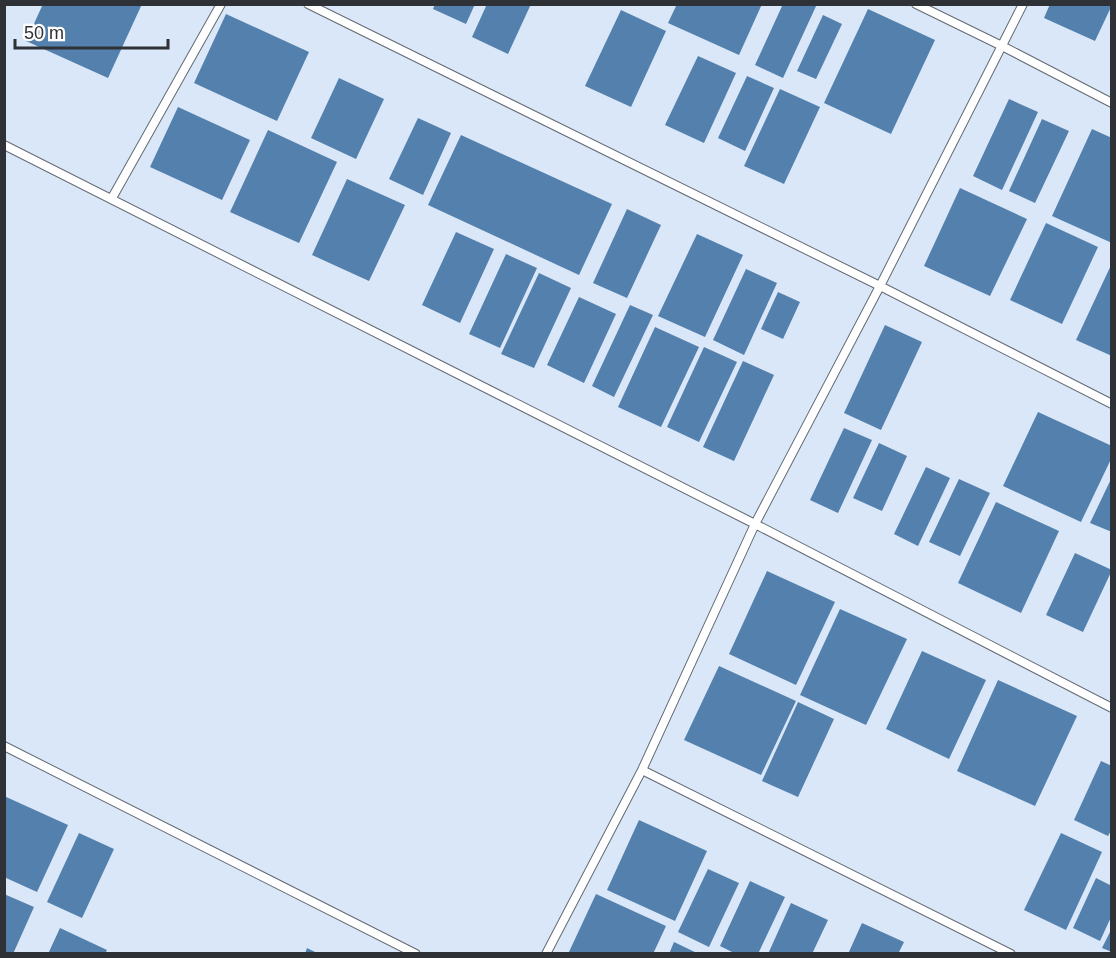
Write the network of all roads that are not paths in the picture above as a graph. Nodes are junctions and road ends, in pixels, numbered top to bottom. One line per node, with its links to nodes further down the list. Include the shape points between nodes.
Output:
1 (220, 4): 8 (lane)
2 (308, 4): 9 (lane)
3 (916, 4): 5 (lane)
4 (1023, 4): 5 (lane)
5 (1002, 46): 6 (lane); 9 (lane)
6 (1112, 103)
7 (4, 145): 8 (lane)
8 (112, 198): 11 (lane)
9 (880, 286): 10 (lane); 11 (lane)
10 (1112, 404)
11 (755, 524): 12 (lane); 14 (lane)
12 (1112, 708)
13 (4, 746): 15 (lane)
14 (642, 770): 16 (lane); 17 (lane)
15 (416, 954)
16 (546, 954)
17 (1011, 954)

